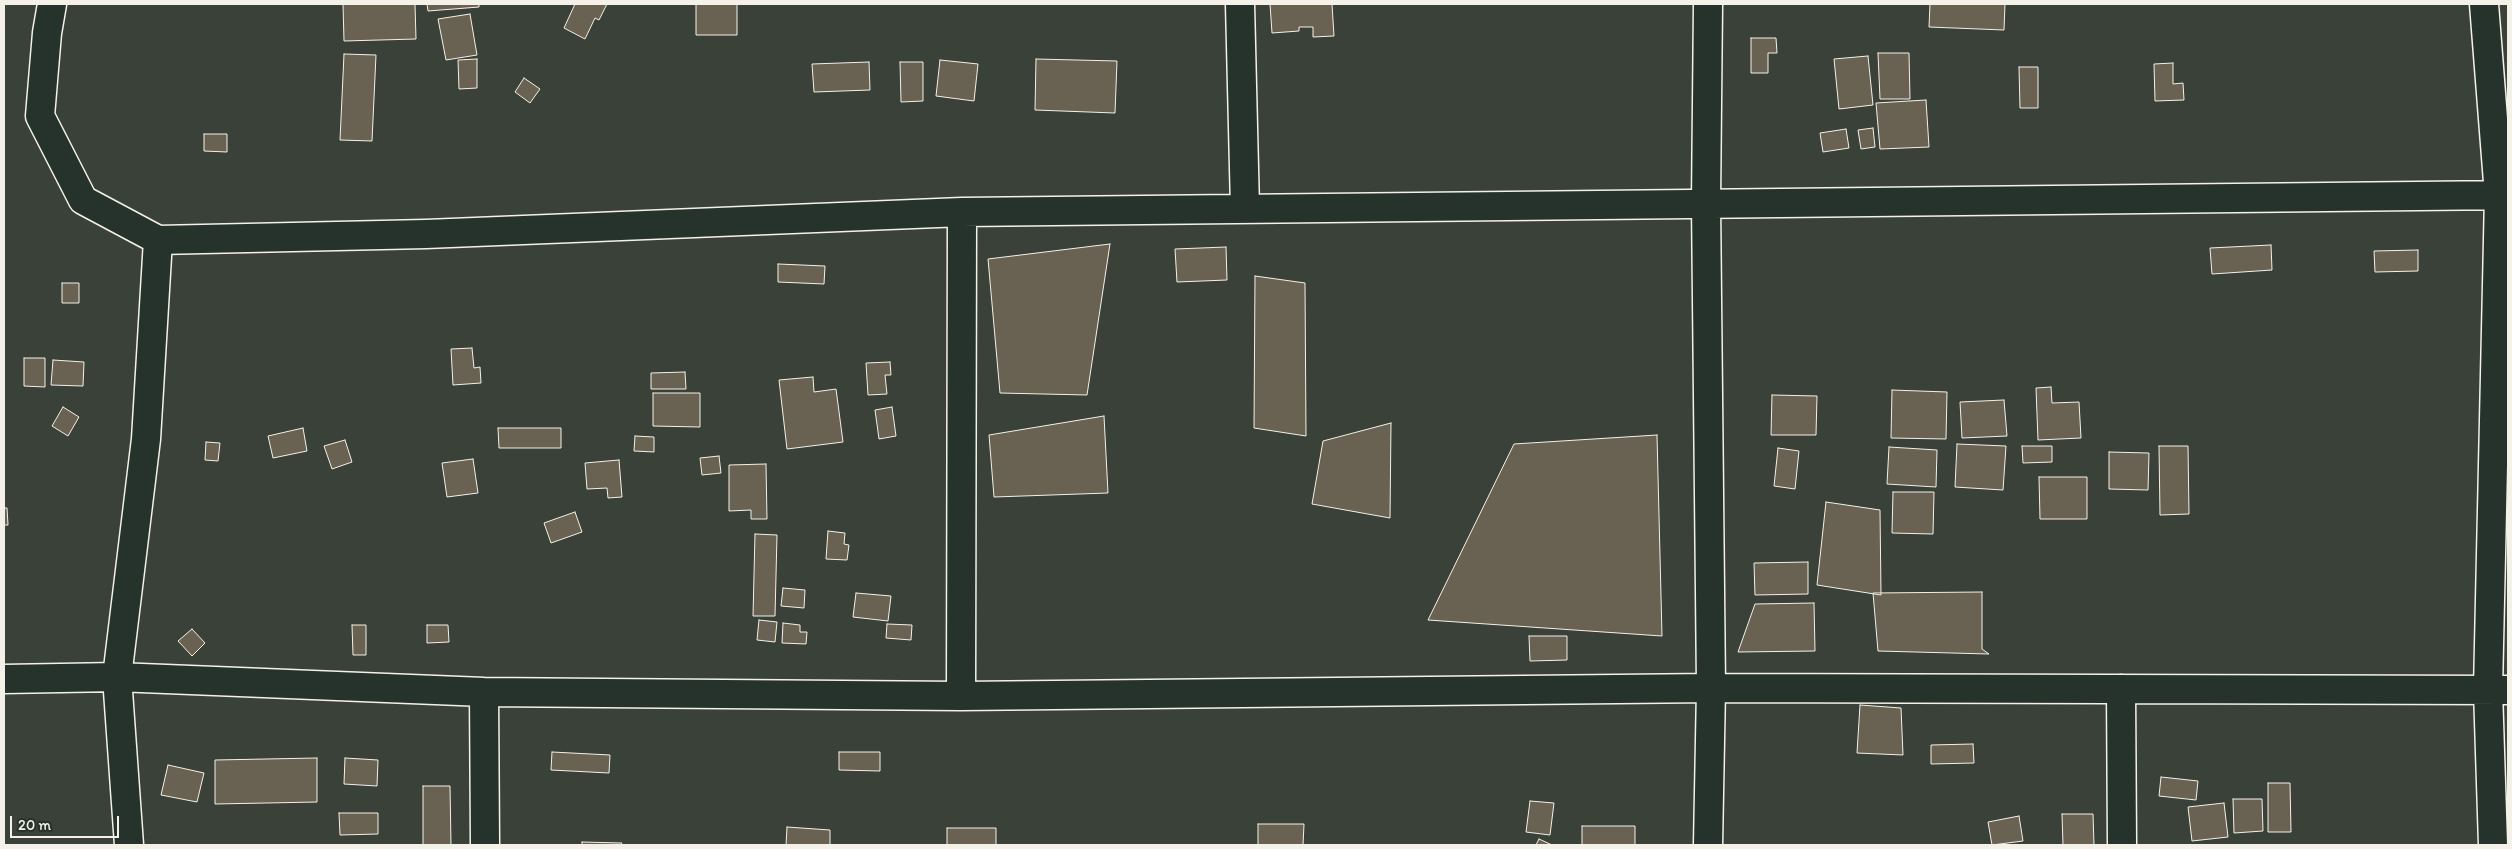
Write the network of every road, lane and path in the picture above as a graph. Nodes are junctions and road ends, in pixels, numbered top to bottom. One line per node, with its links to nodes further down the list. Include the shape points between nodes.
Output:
1 (52, 4): 9 (street, via 40,116 83,200)
2 (1240, 4): 7 (street)
3 (1708, 4): 6 (street)
4 (2484, 4): 5 (street)
5 (2504, 195): 6 (street); 14 (street)
6 (1706, 202): 7 (street); 12 (street)
7 (1245, 209): 8 (street)
8 (962, 212): 9 (street, via 426,234); 16 (street)
9 (158, 240): 10 (street, via 146,439)
10 (117, 677): 11 (street); 15 (street); 17 (street)
11 (4, 679)
12 (1711, 688): 13 (street); 16 (street); 19 (street)
13 (2121, 689): 14 (street); 20 (street)
14 (2498, 690): 21 (street)
15 (484, 692): 16 (street); 18 (street)
16 (961, 696)
17 (130, 845)
18 (485, 845)
19 (1708, 845)
20 (2122, 845)
21 (2493, 845)

